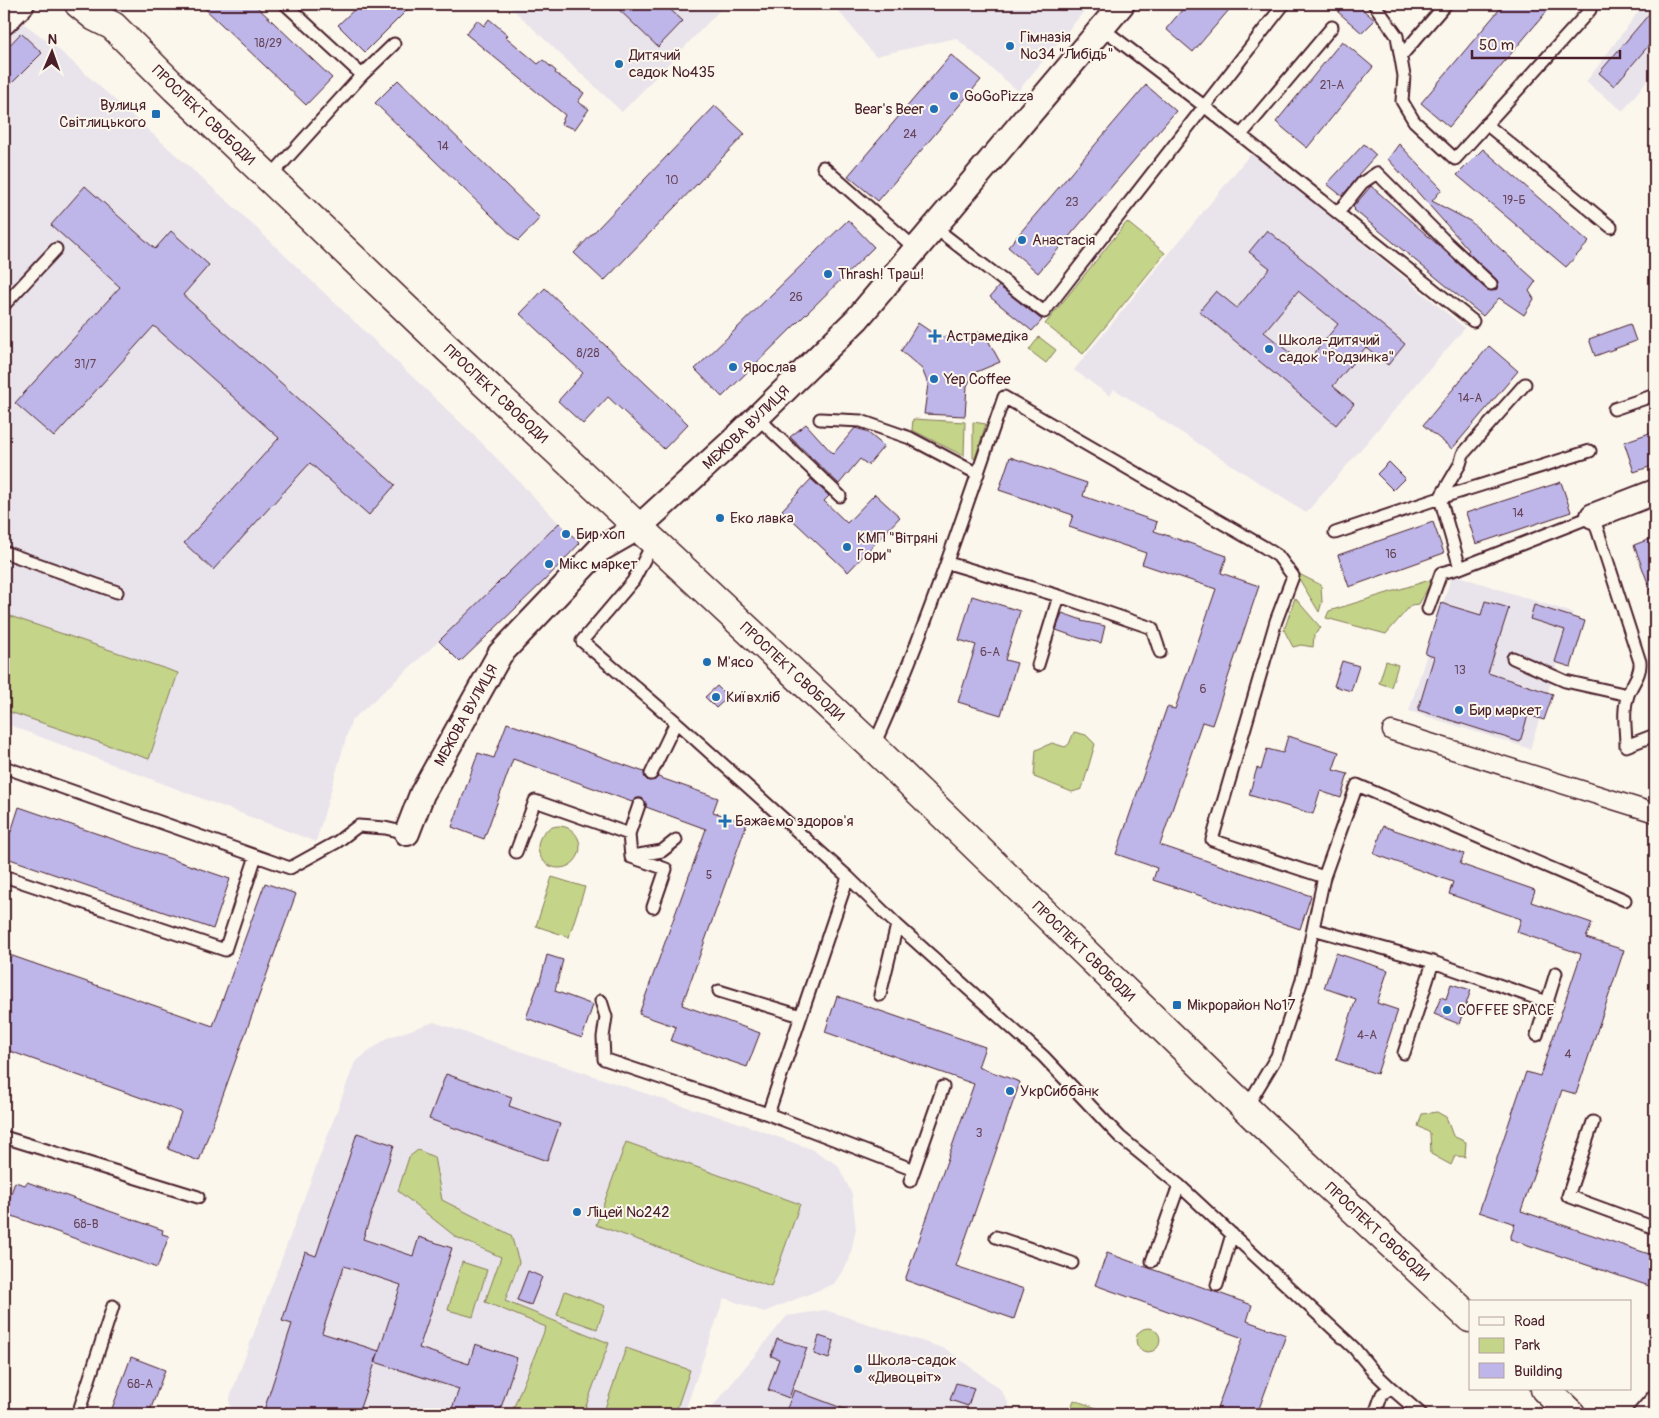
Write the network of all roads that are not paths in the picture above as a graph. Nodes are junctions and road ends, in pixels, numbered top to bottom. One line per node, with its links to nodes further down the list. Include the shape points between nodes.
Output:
1 (22, 4): 10 (street)
2 (79, 4): 9 (street, ПРОСПЕКТ СВОБОДИ, via 95,17)
3 (285, 4): 15 (lane)
4 (1122, 4): 12 (street, МЕЖОВА ВУЛИЦЯ)
5 (1284, 4): 16 (lane)
6 (1374, 4): 14 (lane, via 1397,36)
7 (1446, 4): 14 (lane)
8 (1590, 10): 17 (lane)
9 (109, 15): 20 (street, ПРОСПЕКТ СВОБОДИ)
10 (4, 22)
11 (1332, 27): 18 (lane)
12 (1102, 28): 16 (lane); 22 (street, МЕЖОВА ВУЛИЦЯ)
13 (394, 44): 15 (lane)
14 (1401, 56): 17 (lane, via 1404,76 1402,101 1414,121 1456,159)
15 (362, 75): 20 (lane)
16 (1204, 106): 18 (lane); 22 (lane, via 1044,312)
17 (1486, 124): 23 (lane)
18 (1241, 135): 21 (lane)
19 (823, 167): 25 (lane)
20 (268, 178): 41 (street, ПРОСПЕКТ СВОБОДИ)
21 (1338, 213): 26 (lane, via 1362,183 1377,173); 28 (lane)
22 (934, 227): 25 (street, МЕЖОВА ВУЛИЦЯ)
23 (1611, 227)
24 (56, 249): 27 (lane)
25 (916, 249): 32 (street, МЕЖОВА ВУЛИЦЯ, via 857,319)
26 (1491, 284)
27 (4, 305)
28 (1473, 321)
29 (1525, 384): 38 (lane, via 1463,454)
30 (1655, 395): 31 (lane)
31 (1614, 409)
32 (757, 417): 37 (lane); 41 (street, МЕЖОВА ВУЛИЦЯ)
33 (820, 419): 35 (lane, via 861,421 910,438)
34 (1590, 452): 38 (lane)
35 (978, 474): 43 (lane); 68 (lane, via 1004,397 1278,556 1293,576 1276,621 1212,840)
36 (1655, 492): 39 (street)
37 (840, 496)
38 (1440, 498): 40 (lane); 44 (lane)
39 (1593, 516): 44 (lane); 51 (lane, via 1640,662 1638,675)
40 (1335, 533)
41 (646, 534): 52 (lane, via 633,581 582,641); 55 (street, ПРОСПЕКТ СВОБОДИ); 60 (street, МЕЖОВА ВУЛИЦЯ, via 599,550 500,654 422,794)
42 (4, 552): 45 (lane)
43 (948, 563): 46 (lane); 55 (lane, via 895,700)
44 (1460, 568): 47 (lane, via 1441,573)
45 (117, 592)
46 (1059, 596): 48 (lane, via 1152,628); 50 (lane)
47 (1428, 609)
48 (1160, 652)
49 (1513, 658): 51 (lane, via 1565,681)
50 (1038, 665)
51 (1628, 694): 54 (lane, via 1626,746)
52 (676, 722): 57 (lane); 67 (lane)
53 (1392, 731): 59 (street)
54 (1655, 735)
55 (873, 747): 83 (street, ПРОСПЕКТ СВОБОДИ)
56 (4, 767): 64 (lane)
57 (651, 774)
58 (639, 804): 61 (lane)
59 (1655, 813)
60 (407, 833): 64 (lane, via 358,826 337,842 290,868)
61 (628, 834): 63 (lane, via 535,801); 65 (lane)
62 (676, 840): 65 (lane, via 662,851)
63 (516, 852)
64 (256, 856): 66 (lane, via 225,950)
65 (631, 857): 70 (lane, via 666,868)
66 (4, 876)
67 (848, 877): 71 (lane); 79 (lane)
68 (1324, 877): 69 (lane, via 1357,785); 72 (lane)
69 (1625, 900)
70 (653, 907)
71 (897, 925): 76 (lane); 87 (lane, via 1043,1056 1120,1137)
72 (1313, 929): 73 (lane); 83 (lane, via 1302,980 1277,1056)
73 (1433, 962): 78 (lane); 81 (lane)
74 (1556, 973): 78 (lane)
75 (719, 991): 79 (lane)
76 (880, 995)
77 (601, 1001): 84 (lane, via 606,1017 604,1059)
78 (1547, 1002): 80 (lane)
79 (801, 1016): 84 (lane)
80 (1537, 1035)
81 (1404, 1053)
82 (943, 1087): 84 (lane, via 912,1175)
83 (1246, 1108): 96 (street, ПРОСПЕКТ СВОБОДИ)
84 (768, 1114)
85 (1593, 1122): 89 (lane, via 1568,1196)
86 (4, 1136): 88 (lane)
87 (1179, 1185): 90 (lane); 92 (lane)
88 (198, 1197)
89 (1655, 1228)
90 (1232, 1234): 94 (lane); 97 (lane, via 1354,1348)
91 (996, 1237): 93 (lane)
92 (1152, 1261)
93 (1072, 1263)
94 (1217, 1285)
95 (113, 1306): 100 (lane)
96 (1469, 1317)
97 (1391, 1388): 101 (lane, via 1382,1394); 102 (lane)
98 (1546, 1390): 103 (street)
99 (1655, 1394): 104 (lane)
100 (78, 1414)
101 (1374, 1414)
102 (1421, 1414)
103 (1571, 1414)
104 (1638, 1414)

